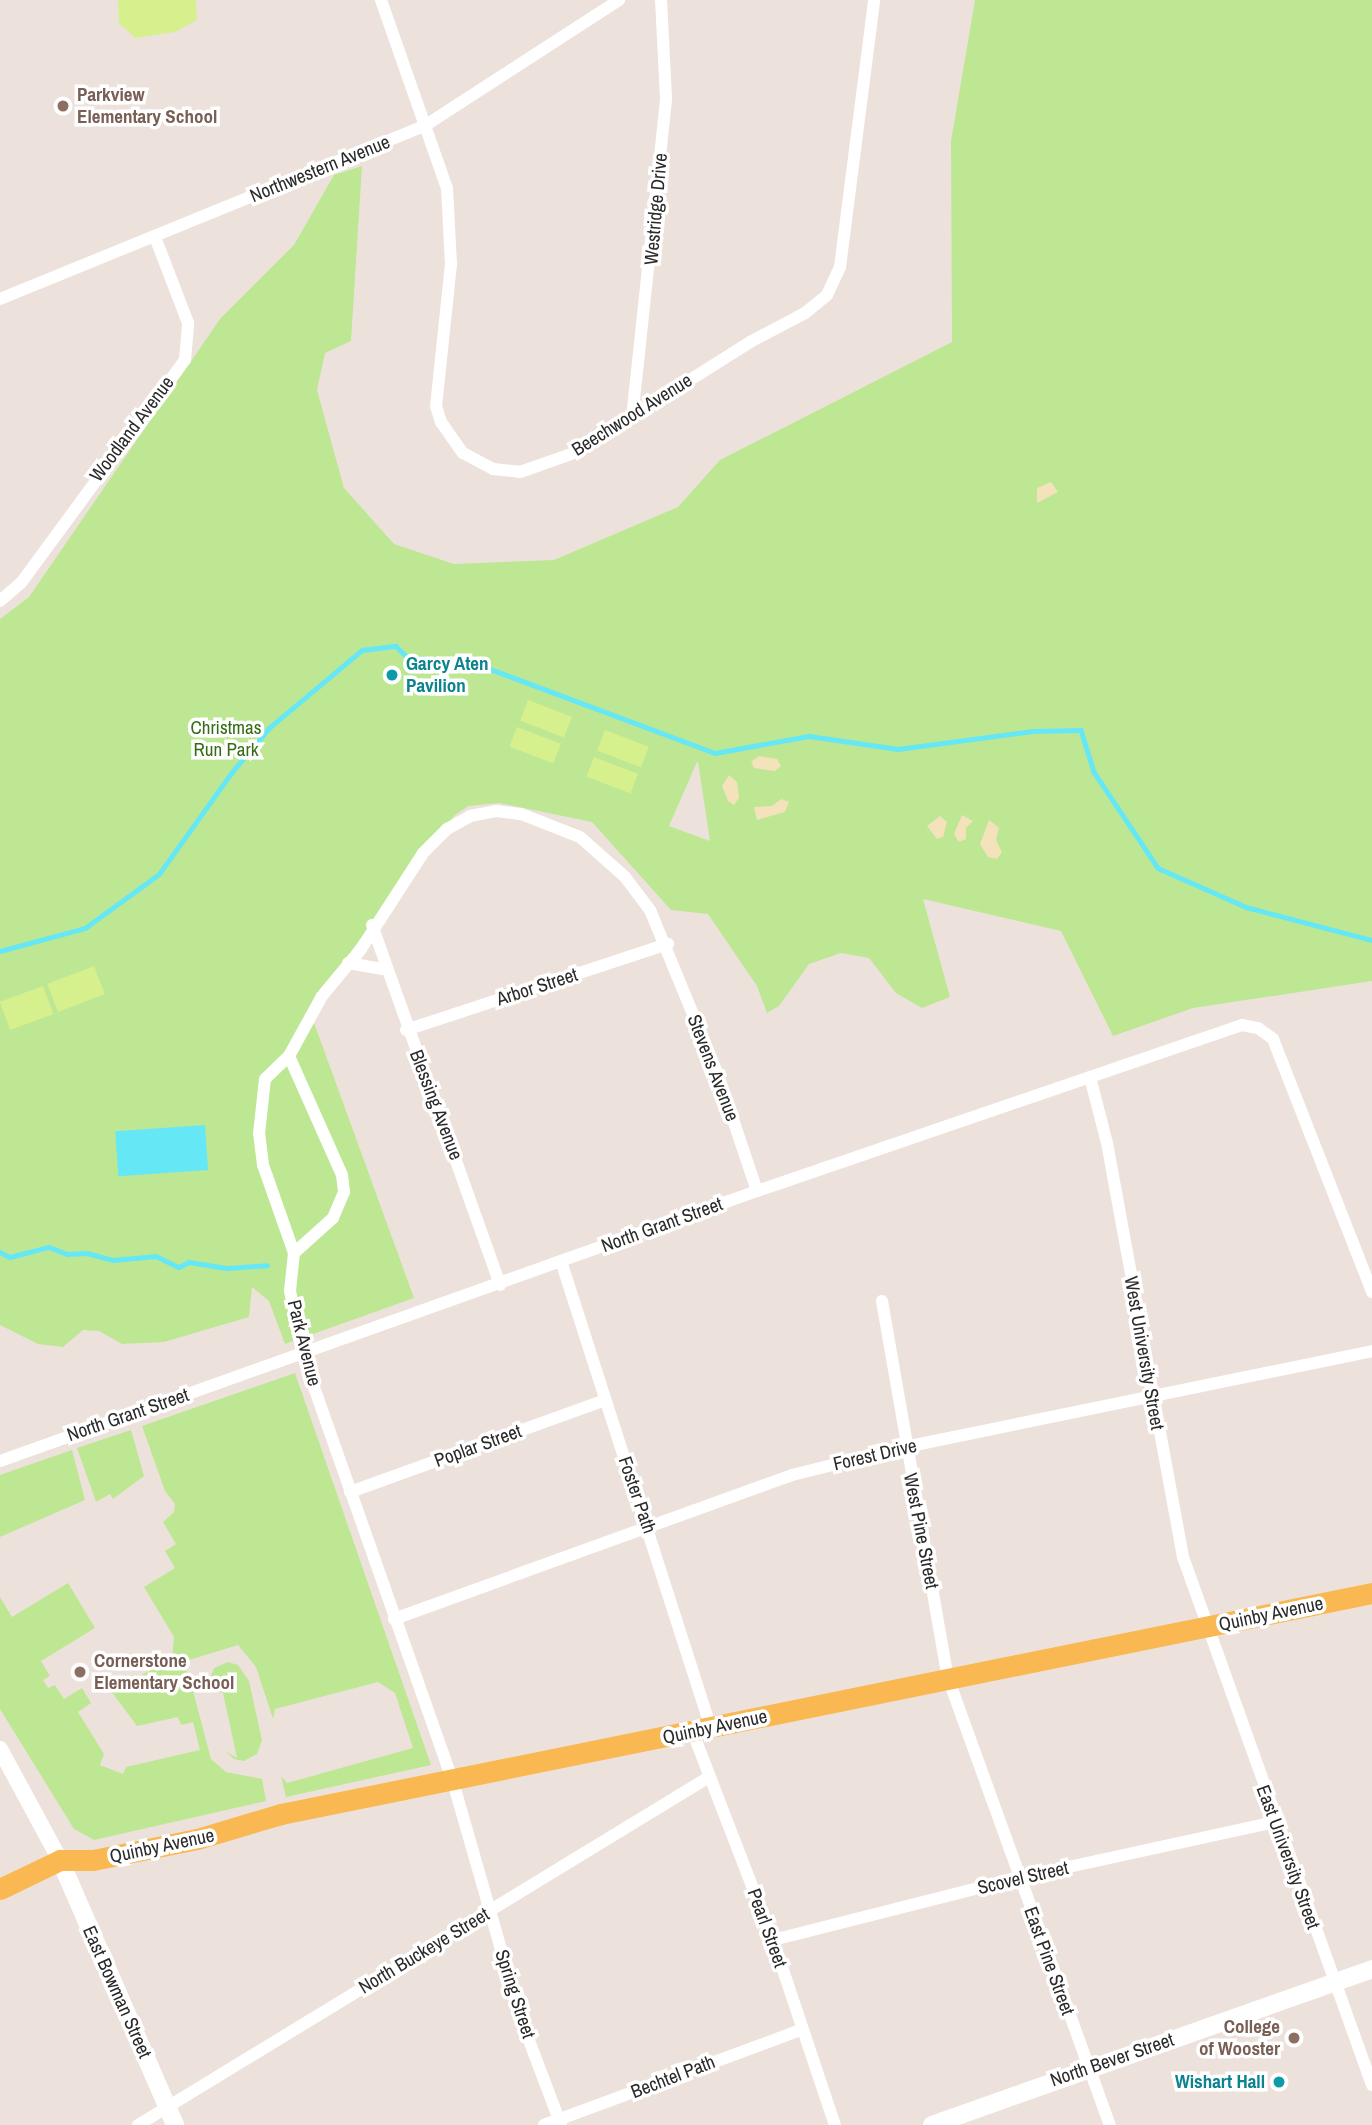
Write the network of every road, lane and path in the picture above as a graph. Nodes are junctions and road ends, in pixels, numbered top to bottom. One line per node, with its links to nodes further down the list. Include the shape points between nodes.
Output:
1 (381, 0): 5 (street, Beechwood Avenue)
2 (619, 0): 5 (street, Northwestern Avenue)
3 (661, 0): 8 (street, Westridge Drive, via 666,98)
4 (874, 0): 8 (street, Beechwood Avenue, via 840,267 827,295)
5 (426, 125): 6 (street, Northwestern Avenue); 8 (street, Beechwood Avenue, via 447,188 450,228 451,264 436,399 447,432 476,463 520,471 574,453)
6 (155, 237): 7 (street, Northwestern Avenue); 9 (street, Woodland Avenue, via 188,323 190,342 185,360 21,583)
7 (0, 299)
8 (632, 418)
9 (0, 601)
10 (372, 925): 11 (street, Stevens Avenue, via 423,853 447,829 470,816 496,811 542,820 580,837 625,877); 12 (street, Park Avenue); 13 (street, Blessing Avenue)
11 (668, 944): 14 (street, Arbor Street); 17 (street, Stevens Avenue)
12 (348, 963): 13 (street); 15 (street, Park Avenue, via 322,996)
13 (387, 970): 14 (street, Blessing Avenue)
14 (406, 1030): 20 (street, Blessing Avenue)
15 (289, 1056): 18 (street, Park Avenue, via 265,1079 259,1134 271,1195); 18 (street, via 342,1175 344,1192 334,1218)
16 (1090, 1077): 17 (street, North Grant Street); 21 (street, North Grant Street, via 1242,1025 1258,1028 1273,1039); 25 (street, West University Street, via 1107,1143)
17 (757, 1191): 19 (street, North Grant Street)
18 (294, 1253): 24 (street, Park Avenue, via 290,1291)
19 (561, 1261): 20 (street, North Grant Street); 26 (street, Foster Path)
20 (500, 1285): 24 (street, North Grant Street)
21 (1372, 1292)
22 (882, 1301): 27 (street, West Pine Street)
23 (1372, 1351): 25 (street, Forest Drive)
24 (303, 1356): 28 (street, North Grant Street); 29 (street, Park Avenue)
25 (1151, 1399): 27 (street, Forest Drive); 33 (street, West University Street, via 1184,1557)
26 (605, 1400): 29 (street, Poplar Street); 30 (street, Foster Path)
27 (905, 1447): 30 (street, Forest Drive, via 792,1475); 34 (street, West Pine Street)
28 (0, 1461)
29 (351, 1492): 32 (street, Park Avenue)
30 (648, 1526): 32 (street, Forest Drive); 35 (street, Foster Path)
31 (1372, 1593): 33 (main road, Quinby Avenue)
32 (394, 1619): 38 (street, Park Avenue)
33 (1207, 1628): 34 (main road, Quinby Avenue); 39 (street, East University Street)
34 (948, 1678): 35 (main road, Quinby Avenue); 41 (street, East Pine Street)
35 (702, 1731): 37 (street, Pearl Street); 38 (main road, Quinby Avenue)
36 (0, 1749): 40 (street)
37 (709, 1777): 43 (street, North Buckeye Street); 44 (street, Pearl Street)
38 (452, 1779): 40 (main road, Quinby Avenue, via 266,1818 198,1839 93,1860); 43 (street, Spring Street)
39 (1275, 1822): 41 (street, Scovel Street); 46 (street, East University Street)
40 (60, 1860): 42 (main road); 50 (main road, East Bowman Street)
41 (1018, 1878): 44 (street, Scovel Street); 48 (street, East Pine Street)
42 (0, 1889)
43 (489, 1912): 50 (street, North Buckeye Street); 51 (street, Spring Street, via 521,2019)
44 (772, 1940): 47 (street, Pearl Street)
45 (1372, 1969): 46 (main road, North Bever Street)
46 (1333, 1982): 48 (main road, North Bever Street); 49 (street, East University Street)
47 (803, 2029): 51 (street, Bechtel Path); 55 (street, Pearl Street)
48 (1090, 2068): 56 (main road, North Bever Street); 57 (street, East Pine Street)
49 (1372, 2085)
50 (173, 2104): 52 (street, North Buckeye Street); 53 (main road, East Bowman Street)
51 (560, 2122): 54 (street, Bechtel Path)
52 (138, 2125)
53 (174, 2125)
54 (544, 2125)
55 (835, 2125)
56 (932, 2125)
57 (1110, 2125)

